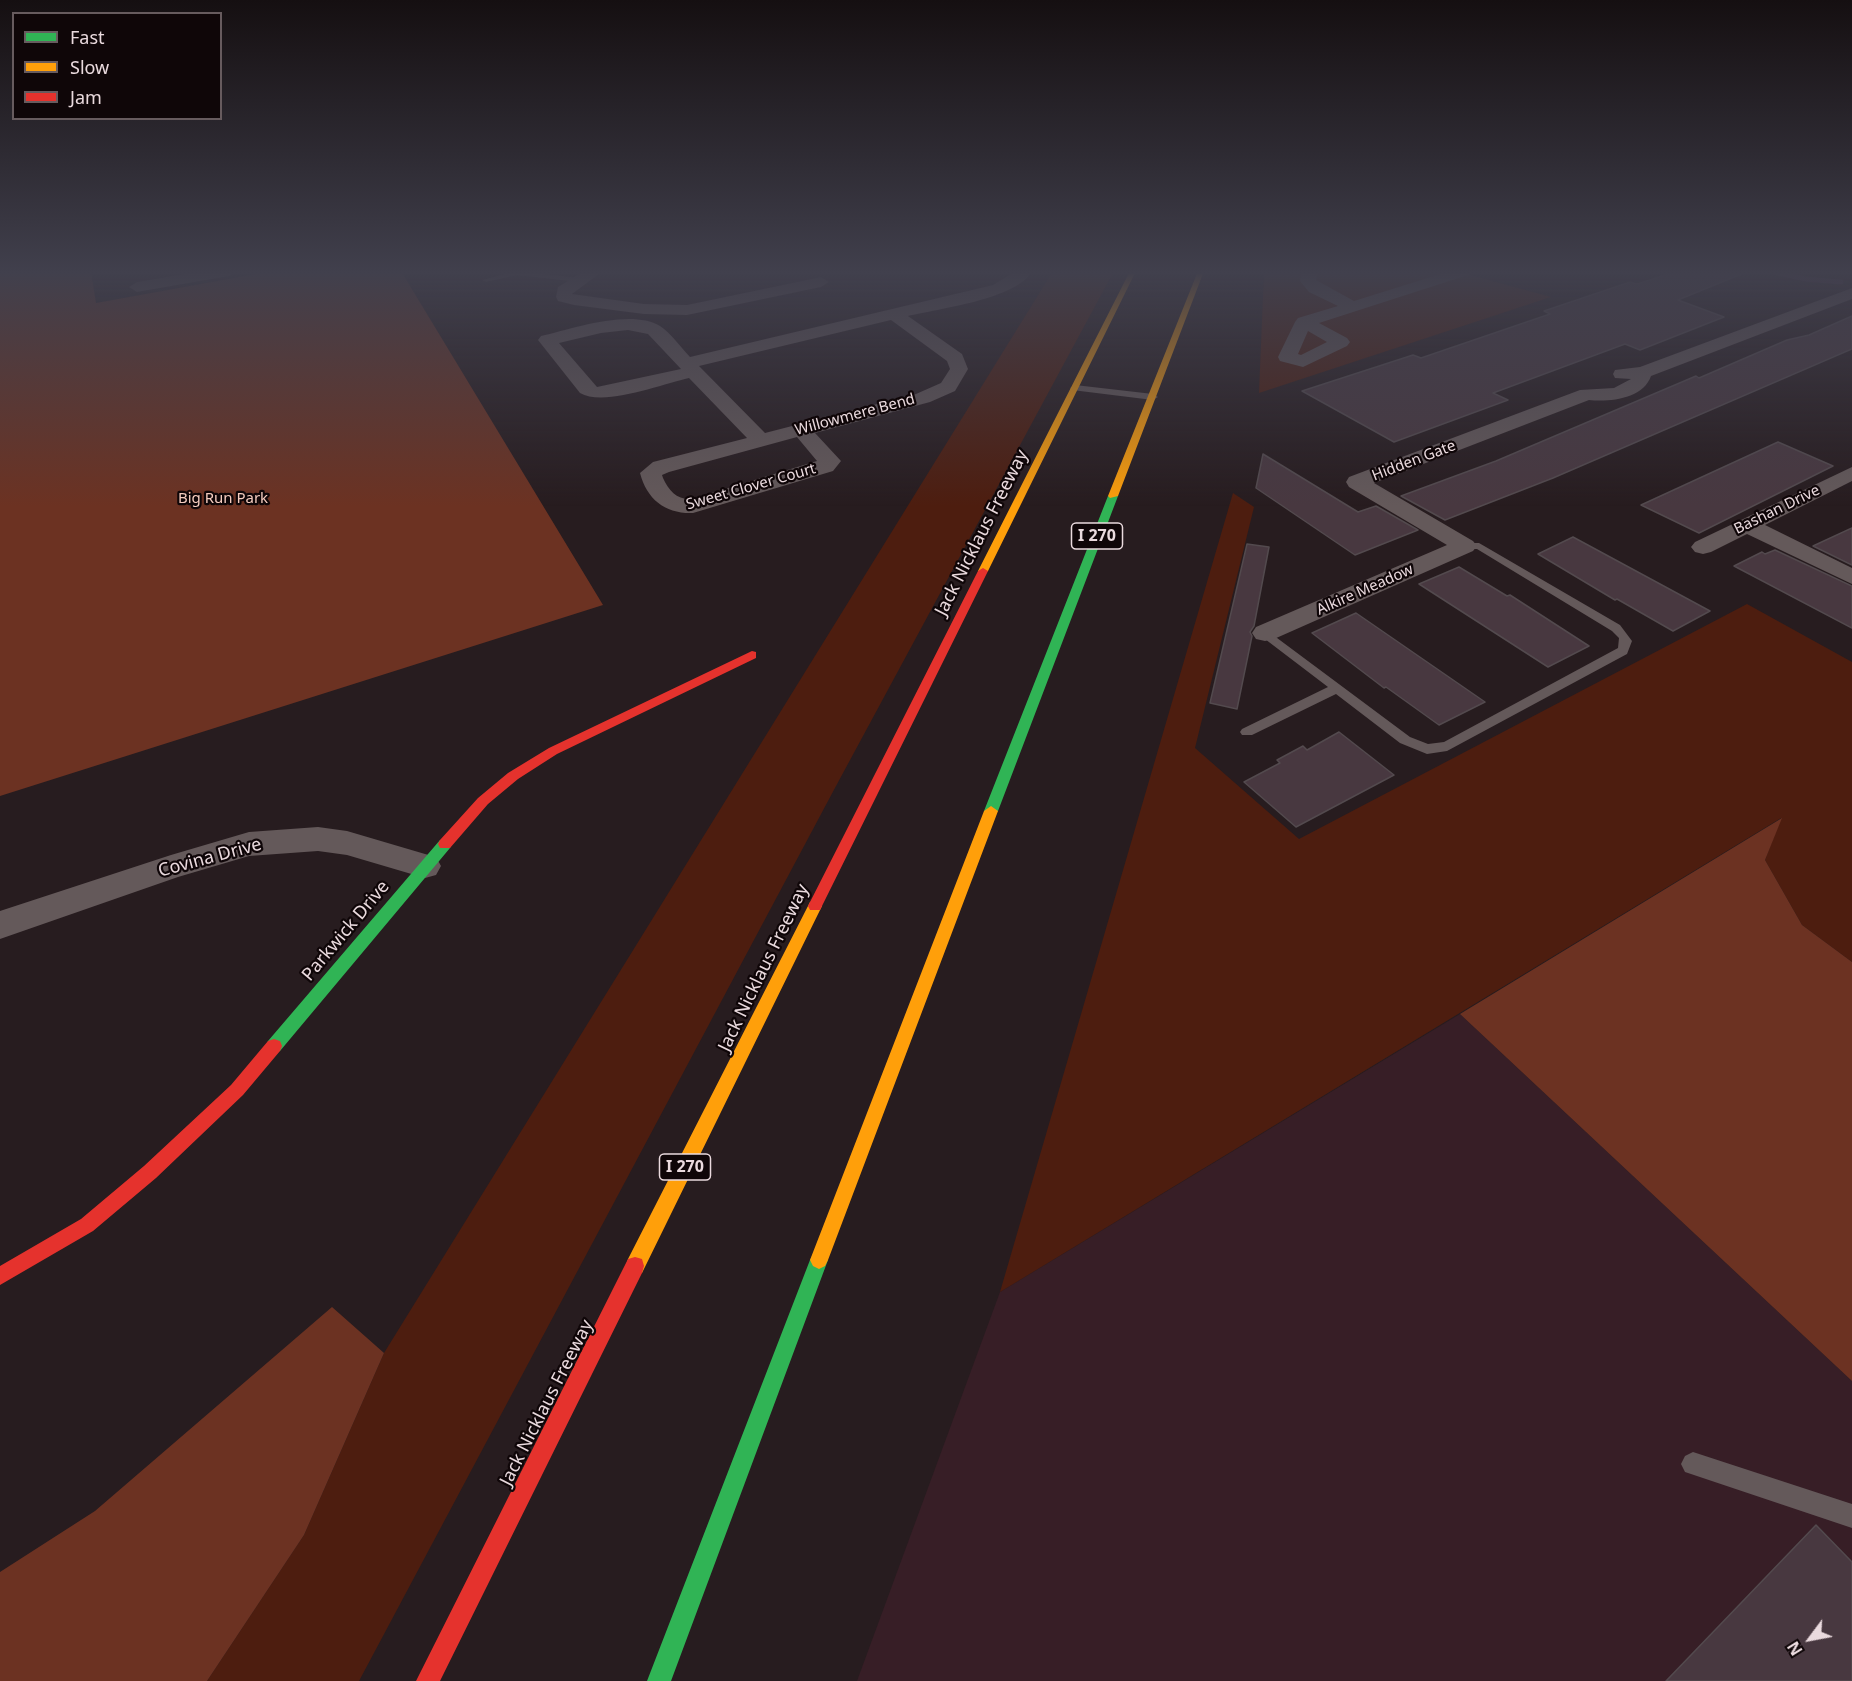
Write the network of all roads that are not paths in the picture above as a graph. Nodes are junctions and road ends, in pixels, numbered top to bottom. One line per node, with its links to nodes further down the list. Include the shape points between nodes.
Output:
1 (555, 349): 8 (street, via 594,393)
2 (673, 349): 8 (street)
3 (758, 349): 8 (street)
4 (943, 349): 11 (street, Willowmere Bend, via 955,358 960,369 948,387 923,398)
5 (1095, 349): 9 (main road, Jack Nicklaus Freeway / I 270)
6 (1171, 349): 10 (main road, I 270)
7 (1704, 349): 15 (street, Hidden Gate, via 1643,373 1640,384 1628,390 1587,394 1357,482)
8 (690, 367): 12 (street)
9 (1076, 388): 10 (lane); 27 (main road, Jack Nicklaus Freeway / I 270)
10 (1153, 397): 28 (main road, I 270)
11 (801, 429): 12 (street, Willowmere Bend); 12 (street, Sweet Clover Court, via 830,461 825,466 693,506 670,503 652,480 651,473 661,467)
12 (760, 440)
13 (1852, 473): 14 (street, Bashan Drive)
14 (1748, 525): 16 (street, Bashan Drive); 17 (street)
15 (1465, 546): 18 (street, Alkire Meadow); 20 (lane, via 1479,546 1616,628 1628,643 1626,649 1538,699 1437,749 1405,740)
16 (1703, 547)
17 (1852, 578)
18 (1265, 633): 20 (lane)
19 (752, 655): 22 (main road, Parkwick Drive, via 553,751 513,776 483,801)
20 (1337, 688): 21 (lane)
21 (1247, 732)
22 (425, 866): 23 (street, Covina Drive, via 318,839 249,844); 24 (main road, Parkwick Drive, via 237,1090 87,1226)
23 (0, 925)
24 (0, 1276)
25 (1693, 1464): 26 (lane)
26 (1852, 1516)
27 (428, 1681)
28 (659, 1681)

